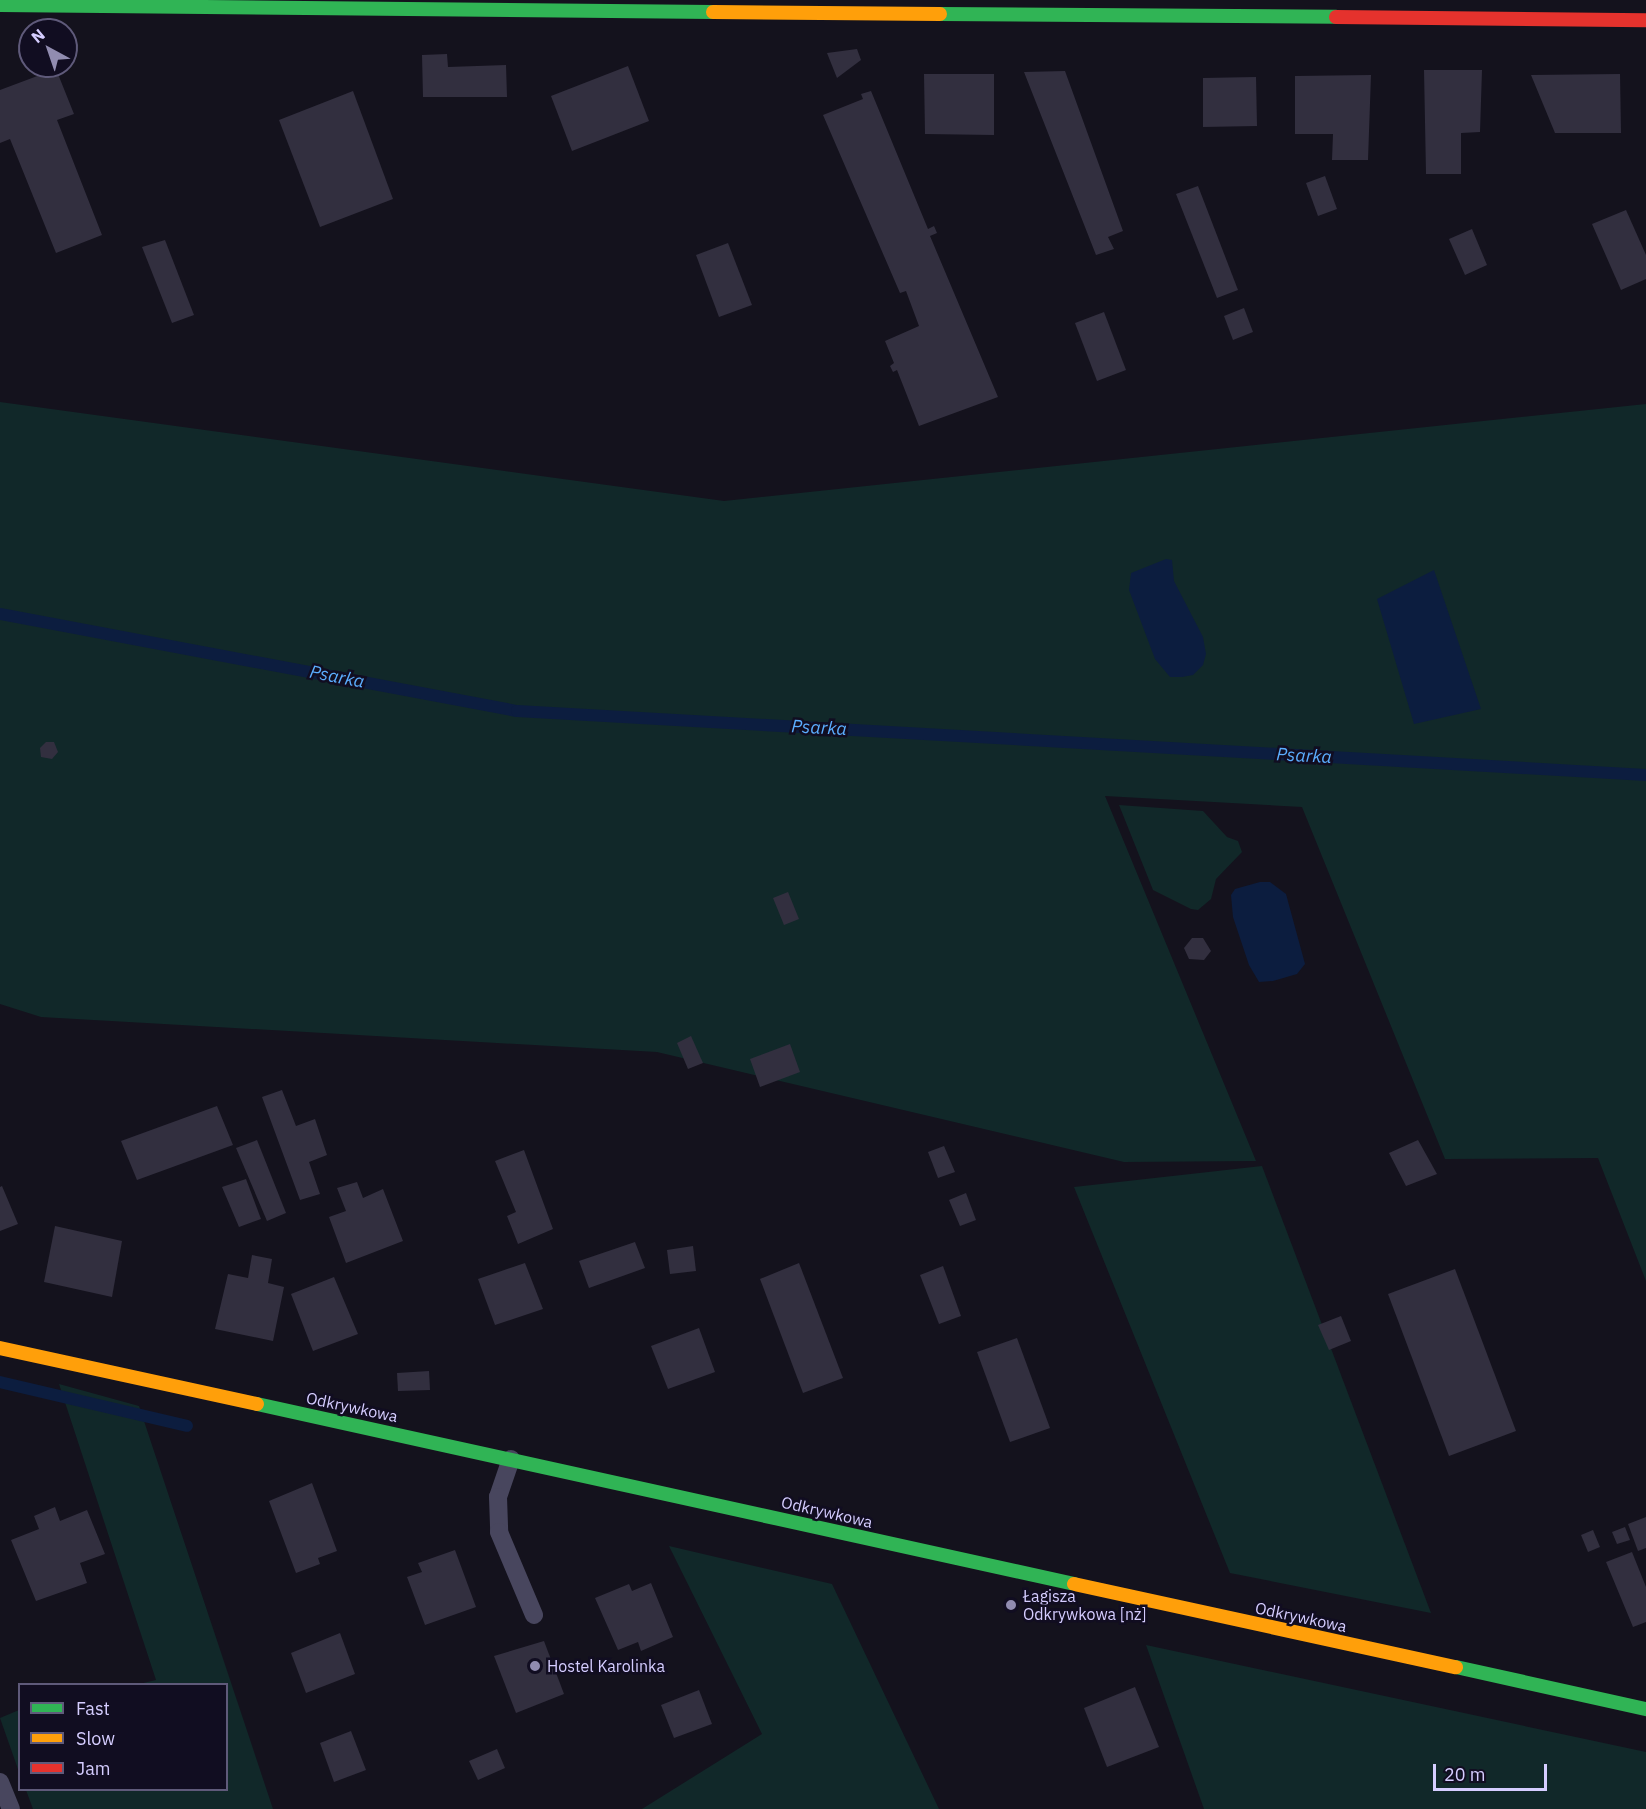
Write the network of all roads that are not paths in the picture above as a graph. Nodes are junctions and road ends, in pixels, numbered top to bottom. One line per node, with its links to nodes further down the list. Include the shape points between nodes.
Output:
1 (0, 5): 2 (street)
2 (1646, 20)
3 (0, 1348): 4 (street, Odkrywkowa)
4 (512, 1459): 5 (lane, via 498,1497 499,1532); 6 (street, Odkrywkowa)
5 (534, 1615)
6 (1646, 1709)
7 (0, 1782): 8 (lane)
8 (11, 1809)

